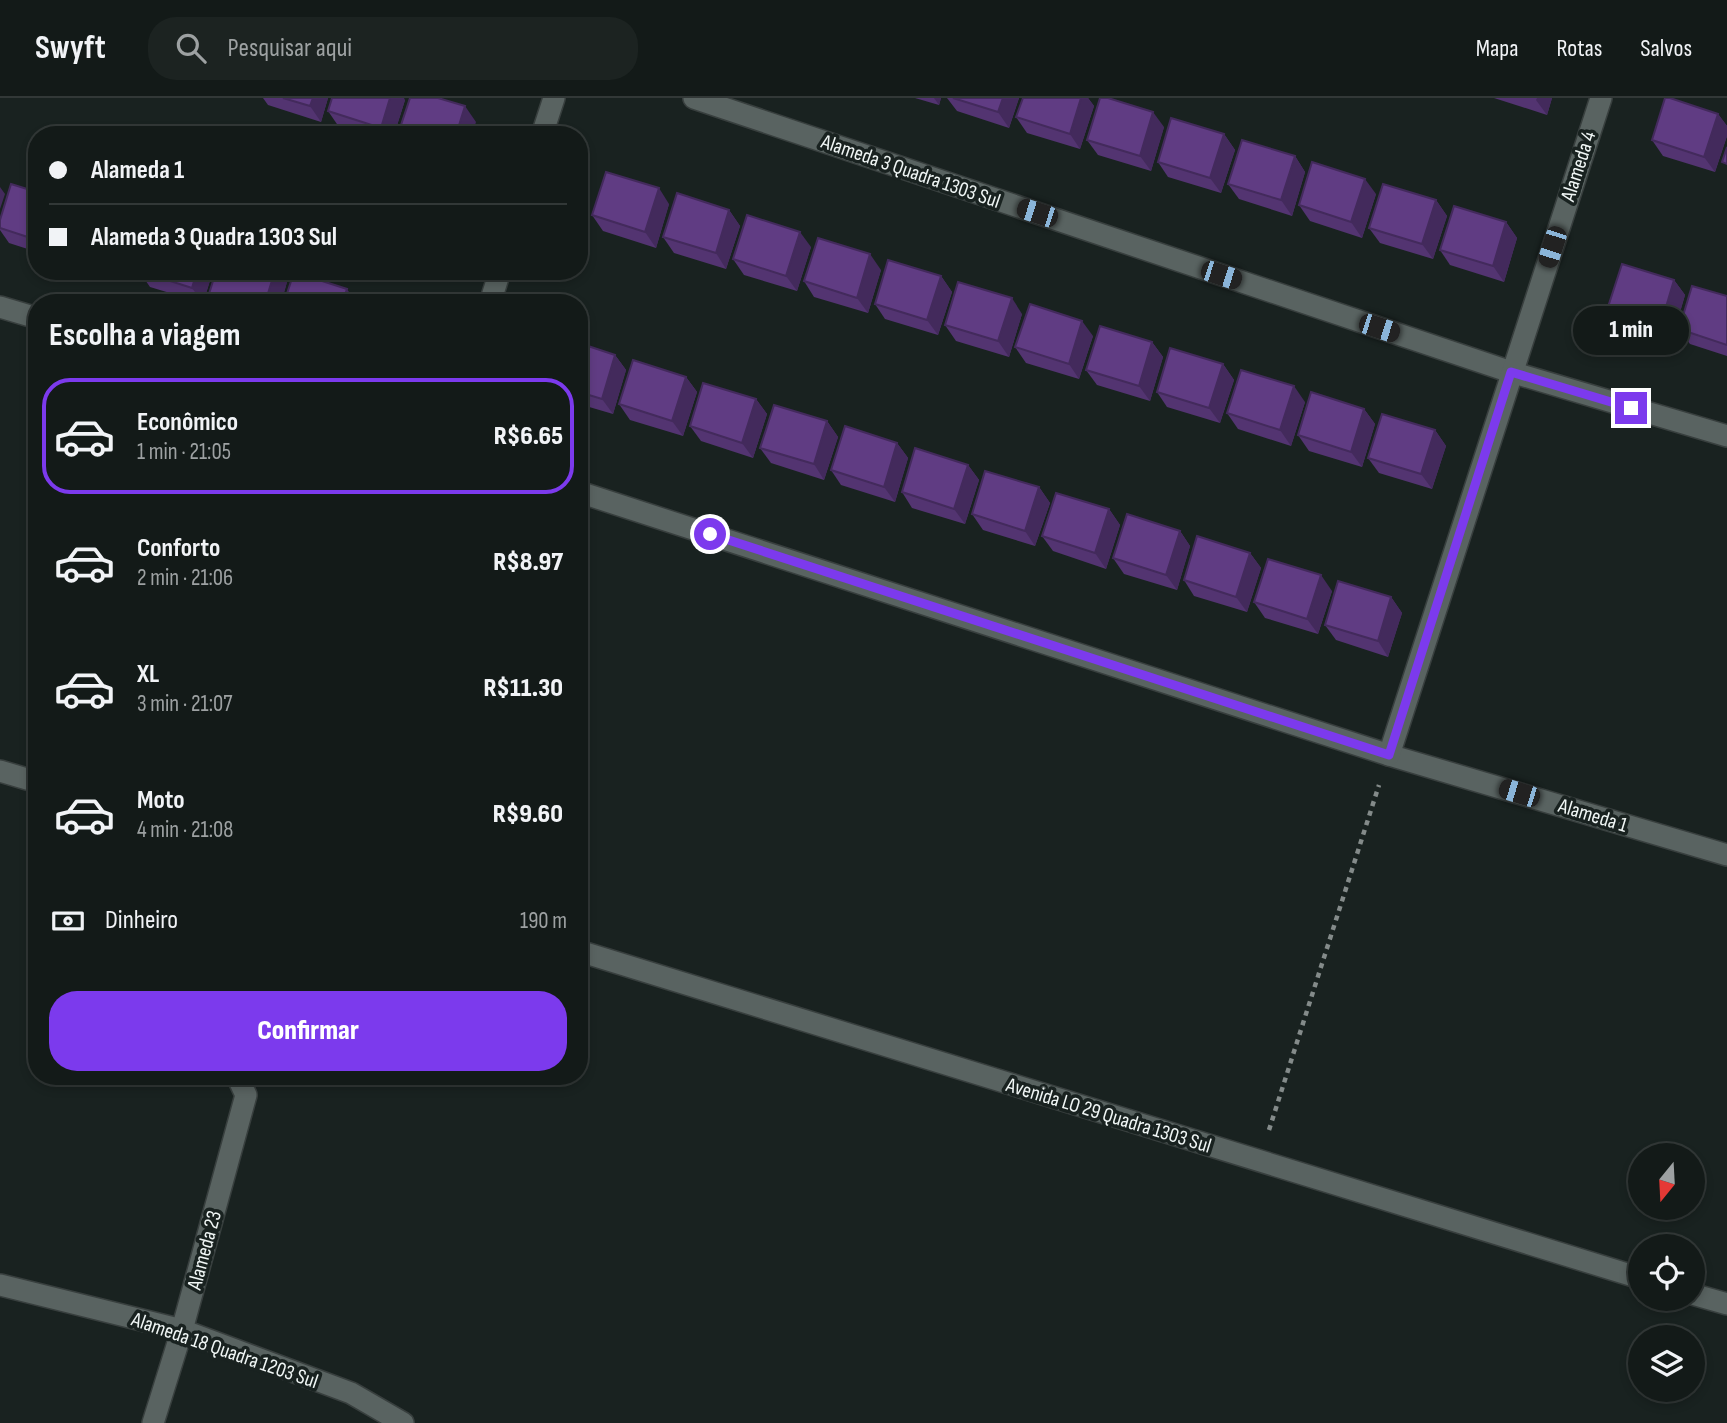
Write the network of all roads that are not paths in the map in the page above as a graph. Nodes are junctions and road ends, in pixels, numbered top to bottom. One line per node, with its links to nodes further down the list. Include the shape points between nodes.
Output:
1 (554, 98): 4 (street)
2 (694, 98): 7 (street, Alameda 3 Quadra 1303 Sul)
3 (1601, 98): 7 (street, Alameda 4)
4 (545, 126)
5 (0, 307): 6 (street)
6 (28, 315)
7 (1511, 372): 8 (street, Alameda 3 Quadra 1303 Sul); 10 (street, Alameda 4)
8 (1727, 436)
9 (588, 495): 10 (street, Alameda 1)
10 (1389, 755): 13 (street, Alameda 1)
11 (0, 771): 12 (street)
12 (28, 779)
13 (1727, 855)
14 (588, 954): 16 (street, Avenida LO 29 Quadra 1303 Sul)
15 (241, 1085): 20 (street, Alameda 23, via 246,1095)
16 (1628, 1274)
17 (0, 1285): 20 (street, Alameda 18 Quadra 1203 Sul)
18 (1705, 1298): 19 (street)
19 (1727, 1304)
20 (182, 1330): 21 (street, Alameda 23); 22 (street, Alameda 18 Quadra 1203 Sul, via 351,1393)
21 (153, 1423)
22 (403, 1423)

